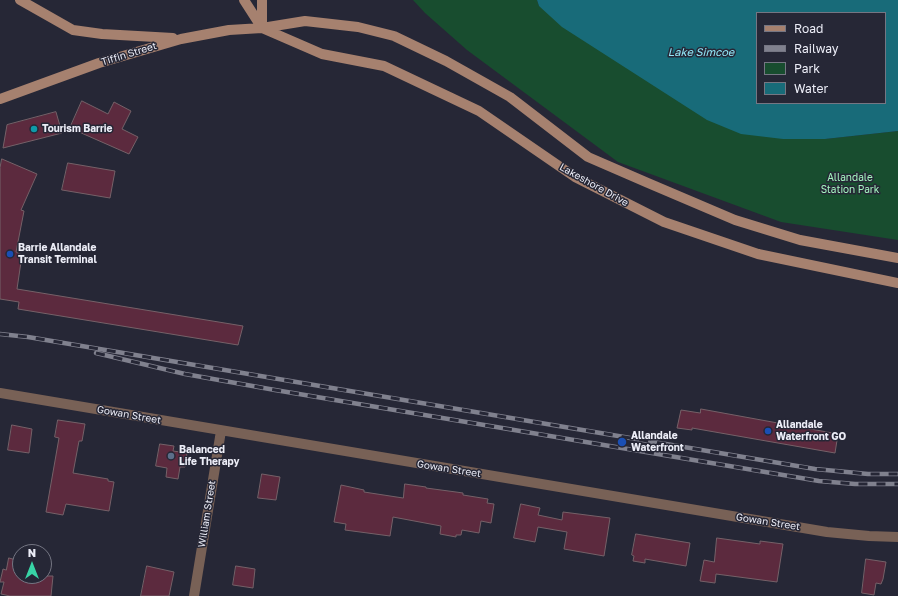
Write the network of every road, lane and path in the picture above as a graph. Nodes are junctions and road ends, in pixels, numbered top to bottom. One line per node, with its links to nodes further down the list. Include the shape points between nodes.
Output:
1 (20, 0): 5 (main road, via 73,30)
2 (244, 0): 4 (main road)
3 (262, 0): 4 (main road)
4 (262, 28): 5 (main road, Tiffin Street, via 229,30); 7 (main road, via 305,21 358,27 394,36 446,61 510,97 588,157 735,220 800,240); 8 (main road, Lakeshore Drive, via 322,54 384,66 479,111 576,177 664,222 758,254)
5 (181, 39): 6 (main road, Tiffin Street, via 100,63)
6 (0, 100)
7 (898, 258)
8 (898, 283)
9 (0, 393): 10 (street, Gowan Street)
10 (221, 431): 11 (street, Gowan Street, via 827,532); 12 (street, William Street)
11 (898, 536)
12 (194, 596)

